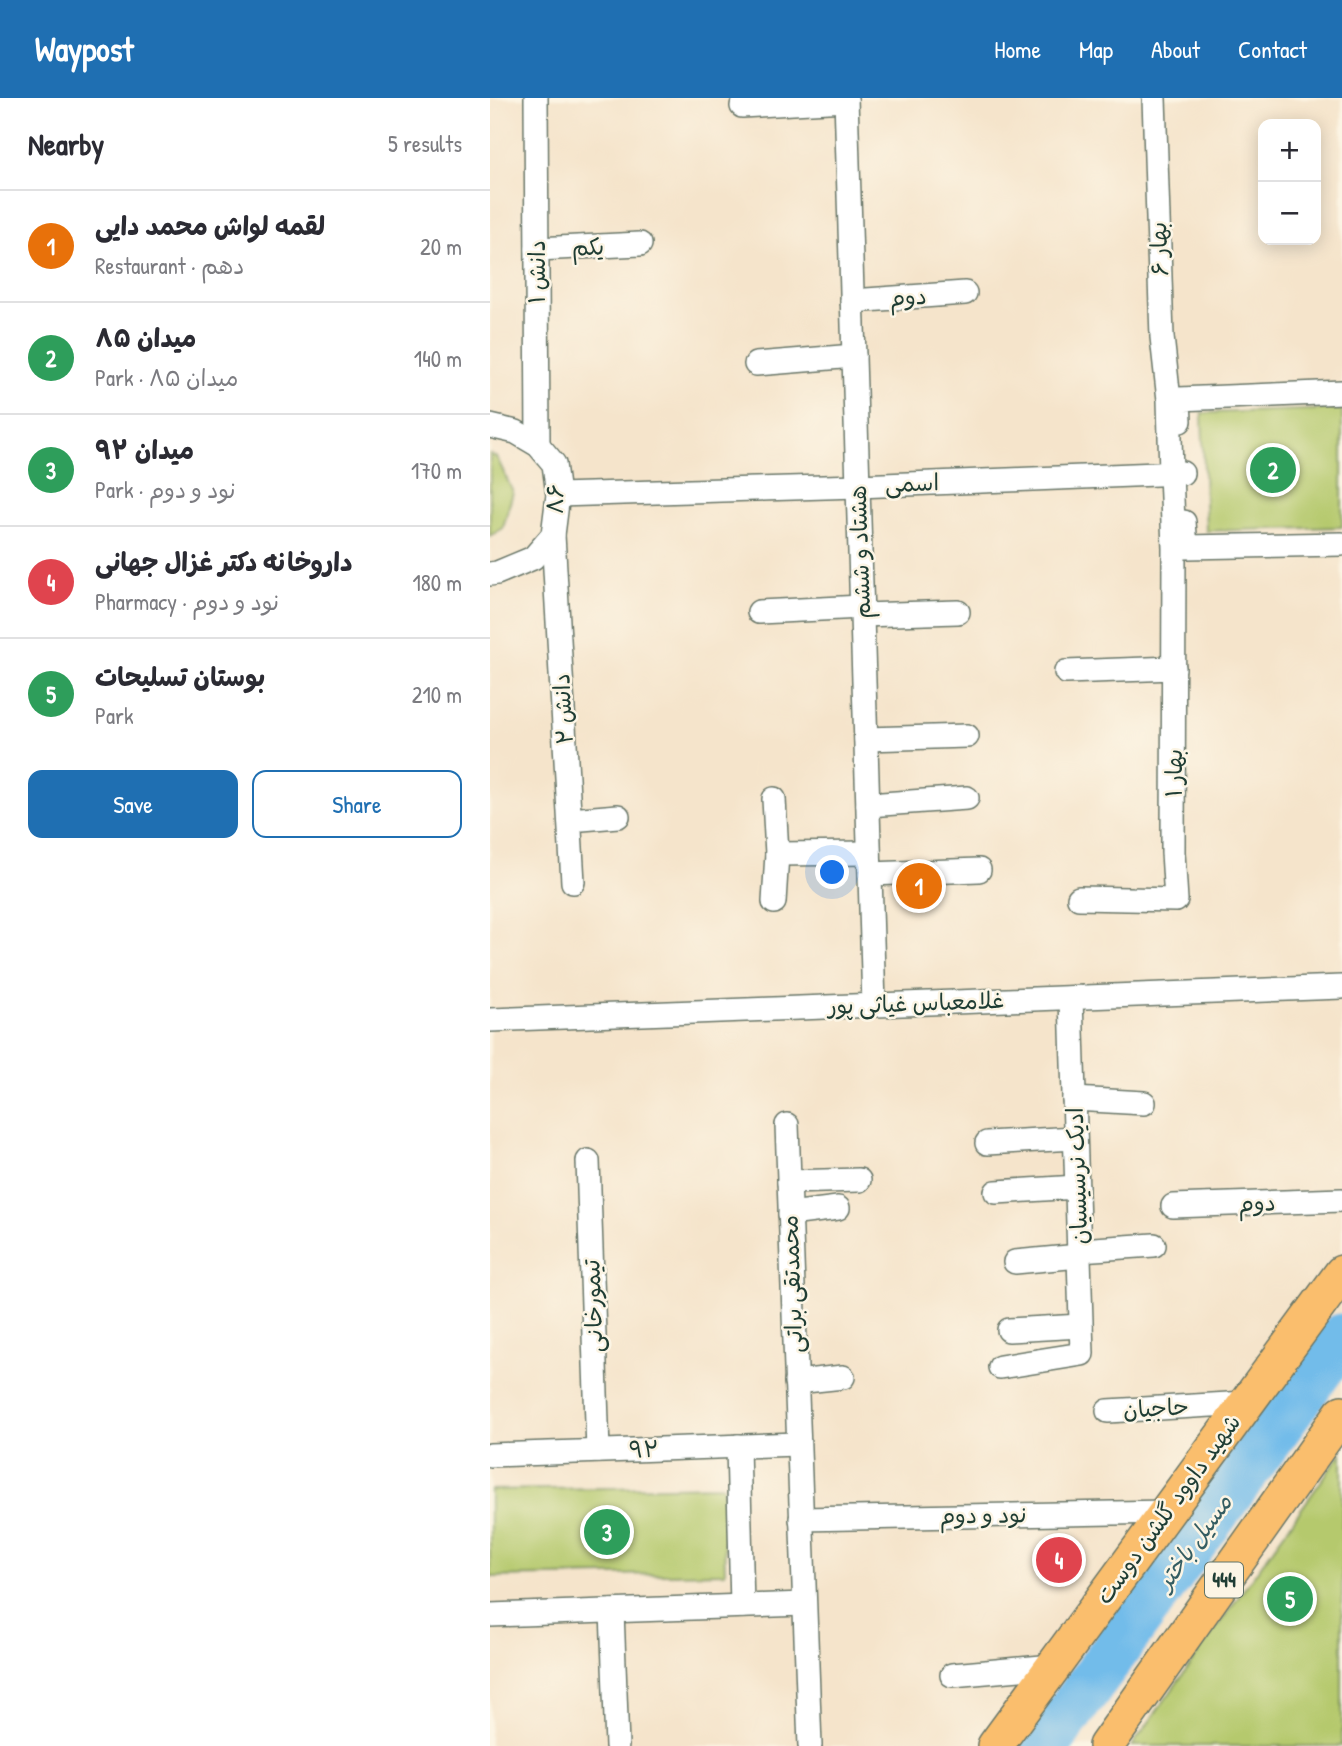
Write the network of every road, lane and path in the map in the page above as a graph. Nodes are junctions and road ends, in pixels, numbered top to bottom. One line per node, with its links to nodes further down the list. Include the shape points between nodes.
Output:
1 (536, 98): 6 (street, دانش ۱)
2 (1154, 98): 14 (street, بهار ۶, via 1162,337)
3 (846, 99): 4 (street); 8 (street, هشتاد و ششم)
4 (743, 106)
5 (640, 244): 6 (street, یکم)
6 (537, 249): 13 (street, دانش ۱)
7 (965, 293): 8 (street, دوم)
8 (852, 301): 9 (street, هشتاد و ششم)
9 (854, 356): 10 (street); 15 (street, هشتاد و ششم)
10 (756, 364)
11 (1342, 392): 14 (street, via 1179,399)
12 (490, 426): 13 (street, via 516,432)
13 (538, 445): 16 (street, ۸۶, via 554,464)
14 (1176, 473): 15 (street, اسمی); 18 (street, via 1185,547); 23 (street, بهار ۱)
15 (858, 486): 16 (street, اسمی); 20 (street, هشتاد و ششم)
16 (558, 495): 17 (street, ۸۶)
17 (553, 535): 19 (street, ۸۶, via 533,558); 31 (street, دانش ۲)
18 (1342, 544)
19 (490, 574)
20 (862, 611): 21 (street); 22 (street); 26 (street, هشتاد و ششم)
21 (759, 612)
22 (958, 612)
23 (1174, 668): 24 (street); 36 (street, بهار ۱, via 1176,900)
24 (1066, 672)
25 (967, 736): 26 (street)
26 (866, 739): 29 (street, هشتاد و ششم)
27 (967, 798): 29 (street)
28 (774, 799): 32 (street)
29 (868, 805): 33 (street, هشتاد و ششم)
30 (618, 816): 31 (street)
31 (570, 820): 35 (street, دانش ۲)
32 (777, 854): 33 (street); 37 (street)
33 (870, 864): 34 (street); 40 (street, هشتاد و ششم)
34 (979, 870)
35 (573, 882)
36 (1079, 898)
37 (774, 902)
38 (1342, 987): 39 (street, غلامعباس غیاثی پور)
39 (1071, 998): 40 (street, غلامعباس غیاثی پور); 42 (street, ادیک نرسیسیان)
40 (874, 1005): 41 (street, غلامعباس غیاثی پور)
41 (490, 1020)
42 (1074, 1099): 43 (street); 45 (street, ادیک نرسیسیان)
43 (1144, 1102)
44 (787, 1125): 49 (street, محمدتقی براتی)
45 (1076, 1138): 46 (street); 50 (street, ادیک نرسیسیان)
46 (987, 1143)
47 (588, 1161): 70 (street, تیمورخانی)
48 (859, 1181): 49 (street)
49 (789, 1182): 55 (street, محمدتقی براتی)
50 (1077, 1187): 51 (street); 57 (street, ادیک نرسیسیان)
51 (996, 1192)
52 (1342, 1200): 53 (street, دوم)
53 (1172, 1206)
54 (838, 1208): 55 (street)
55 (790, 1214): 64 (street, محمدتقی براتی)
56 (1154, 1245): 57 (street)
57 (1079, 1253): 58 (street); 60 (street, ادیک نرسیسیان)
58 (1015, 1262)
59 (1342, 1273): 65 (main road, شهید داوود گلشن دوست)
60 (1081, 1326): 61 (street); 62 (street, ادیک نرسیسیان, via 1082,1354)
61 (1009, 1330)
62 (1000, 1367)
63 (843, 1377): 64 (street)
64 (796, 1382): 68 (street, محمدتقی براتی)
65 (1246, 1403): 66 (street, حاجیان); 72 (main road, شهید داوود گلشن دوست)
66 (1108, 1411)
67 (1342, 1413): 83 (main road, 444)
68 (798, 1444): 69 (street, ۹۲); 73 (street)
69 (738, 1446): 70 (street, ۹۲); 75 (street)
70 (598, 1451): 71 (street, ۹۲)
71 (490, 1455)
72 (1166, 1512): 73 (street, نود و دوم); 78 (main road, شهید داوود گلشن دوست)
73 (801, 1519): 74 (street)
74 (804, 1604): 75 (street); 81 (street)
75 (742, 1606): 76 (street)
76 (612, 1611): 77 (street); 80 (street)
77 (490, 1615)
78 (1053, 1666): 79 (street); 82 (main road, شهید داوود گلشن دوست)
79 (952, 1675)
80 (617, 1746)
81 (810, 1746)
82 (995, 1746)
83 (1106, 1746)

